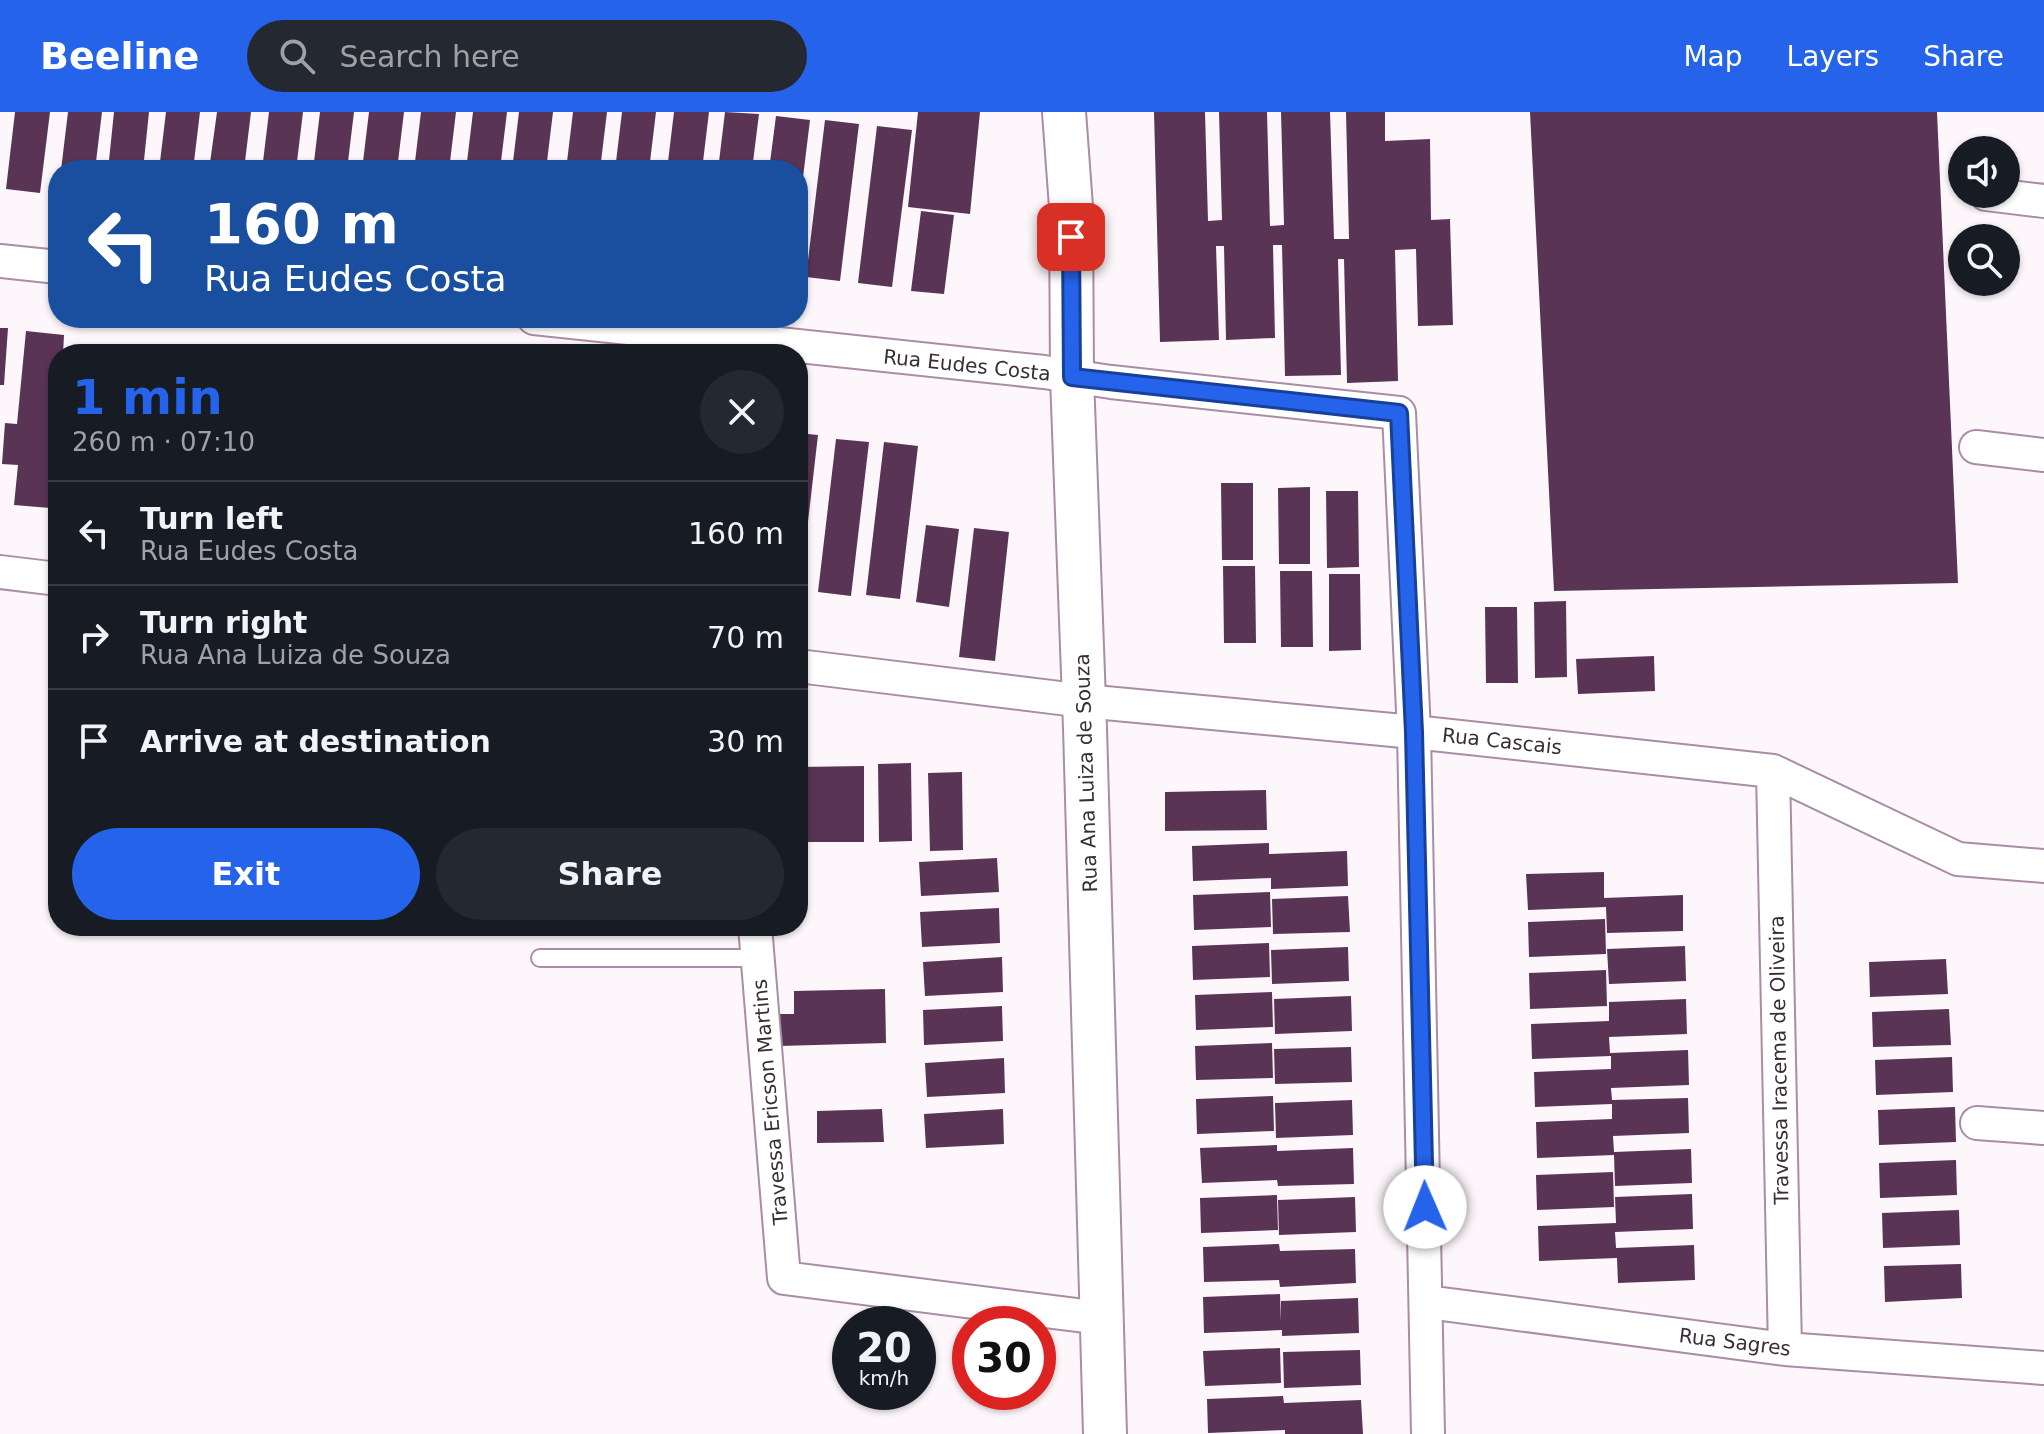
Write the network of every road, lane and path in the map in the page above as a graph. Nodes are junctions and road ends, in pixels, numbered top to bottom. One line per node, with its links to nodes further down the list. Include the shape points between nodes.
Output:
1 (1064, 112): 9 (street, Rua Ana Luiza de Souza, via 1071,207)
2 (2020, 198): 3 (street)
3 (2044, 201)
4 (0, 261): 5 (street)
5 (48, 266)
6 (628, 328): 7 (street, Rua Eudes Costa)
7 (780, 344)
8 (808, 347): 9 (street, Rua Eudes Costa)
9 (1072, 377): 15 (street, Rua Ana Luiza de Souza); 16 (street, Rua Eudes Costa, via 1399,413)
10 (1976, 447): 11 (street)
11 (2044, 455)
12 (0, 572): 13 (street)
13 (48, 578)
14 (808, 667): 15 (street, Rua Cascais)
15 (1084, 701): 16 (street, Rua Cascais); 24 (street, Rua Ana Luiza de Souza)
16 (1414, 732): 17 (street, Rua Cascais); 23 (street)
17 (1773, 771): 18 (street, Rua Cascais, via 1958,859); 25 (street, Travessa Iracema de Oliveira)
18 (2044, 866)
19 (756, 942): 20 (lane); 24 (street, Travessa Ericson Martins, via 784,1278)
20 (540, 958)
21 (1977, 1123): 22 (street)
22 (2044, 1128)
23 (1427, 1302): 25 (street, Rua Sagres); 28 (street)
24 (1101, 1318): 27 (street, Rua Ana Luiza de Souza)
25 (1785, 1349): 26 (street, Rua Sagres)
26 (2044, 1368)
27 (1105, 1434)
28 (1428, 1434)

